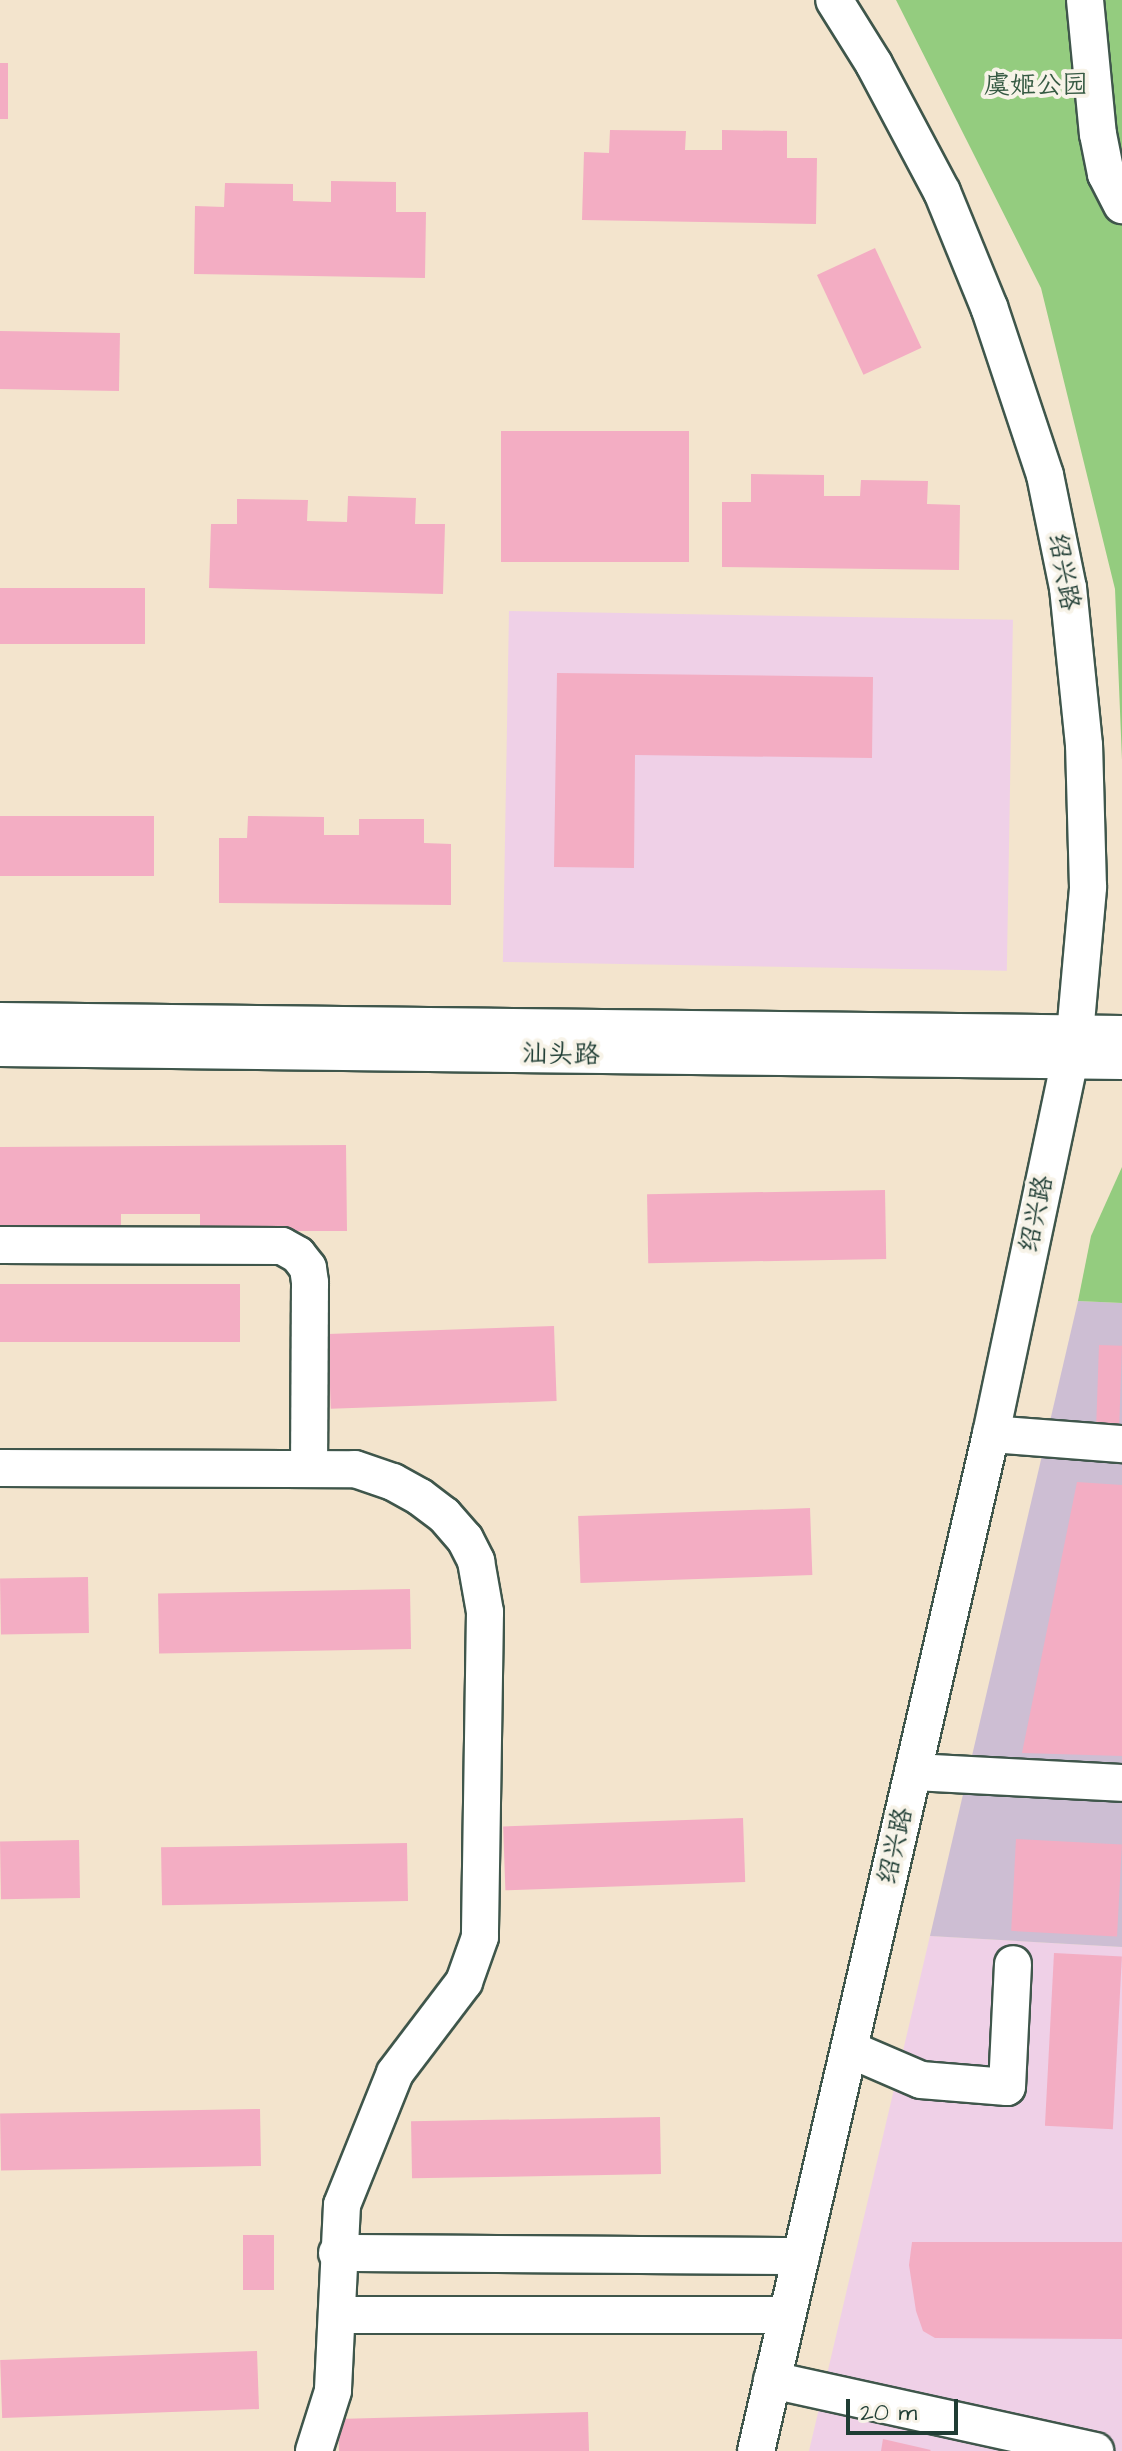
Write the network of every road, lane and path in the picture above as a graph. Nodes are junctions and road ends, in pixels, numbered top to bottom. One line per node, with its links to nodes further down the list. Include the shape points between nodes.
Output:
1 (834, 0): 6 (street, 绍兴路, via 942,192 989,307 1045,475 1068,588 1084,745 1088,887)
2 (1085, 0): 3 (street, via 1098,134 1106,174)
3 (1122, 205)
4 (0, 1021): 6 (street, 汕头路)
5 (1122, 1034): 6 (street, 汕头路)
6 (1072, 1047): 7 (street, 汕头路); 8 (street, 汕头路); 10 (street, 绍兴路)
7 (0, 1048)
8 (1122, 1061)
9 (0, 1245): 12 (street, via 282,1246 298,1255 308,1268 310,1283)
10 (991, 1434): 11 (street); 14 (street, 绍兴路)
11 (1122, 1444)
12 (309, 1467): 13 (street); 18 (street, via 355,1469 393,1482 444,1515 476,1561 485,1612 480,1937 464,1982 395,2073 377,2110 342,2205)
13 (0, 1468)
14 (913, 1772): 15 (street); 17 (street, 绍兴路)
15 (1122, 1783)
16 (1013, 1964): 17 (street, via 1007,2087 921,2080)
17 (849, 2049): 19 (street, 绍兴路)
18 (337, 2253): 19 (street); 20 (street)
19 (801, 2256): 21 (street, 绍兴路)
20 (337, 2315): 21 (street); 23 (street, via 333,2391)
21 (787, 2315): 22 (street, 绍兴路)
22 (772, 2380): 24 (street, 绍兴路); 25 (street)
23 (314, 2451)
24 (756, 2451)
25 (1095, 2451)

